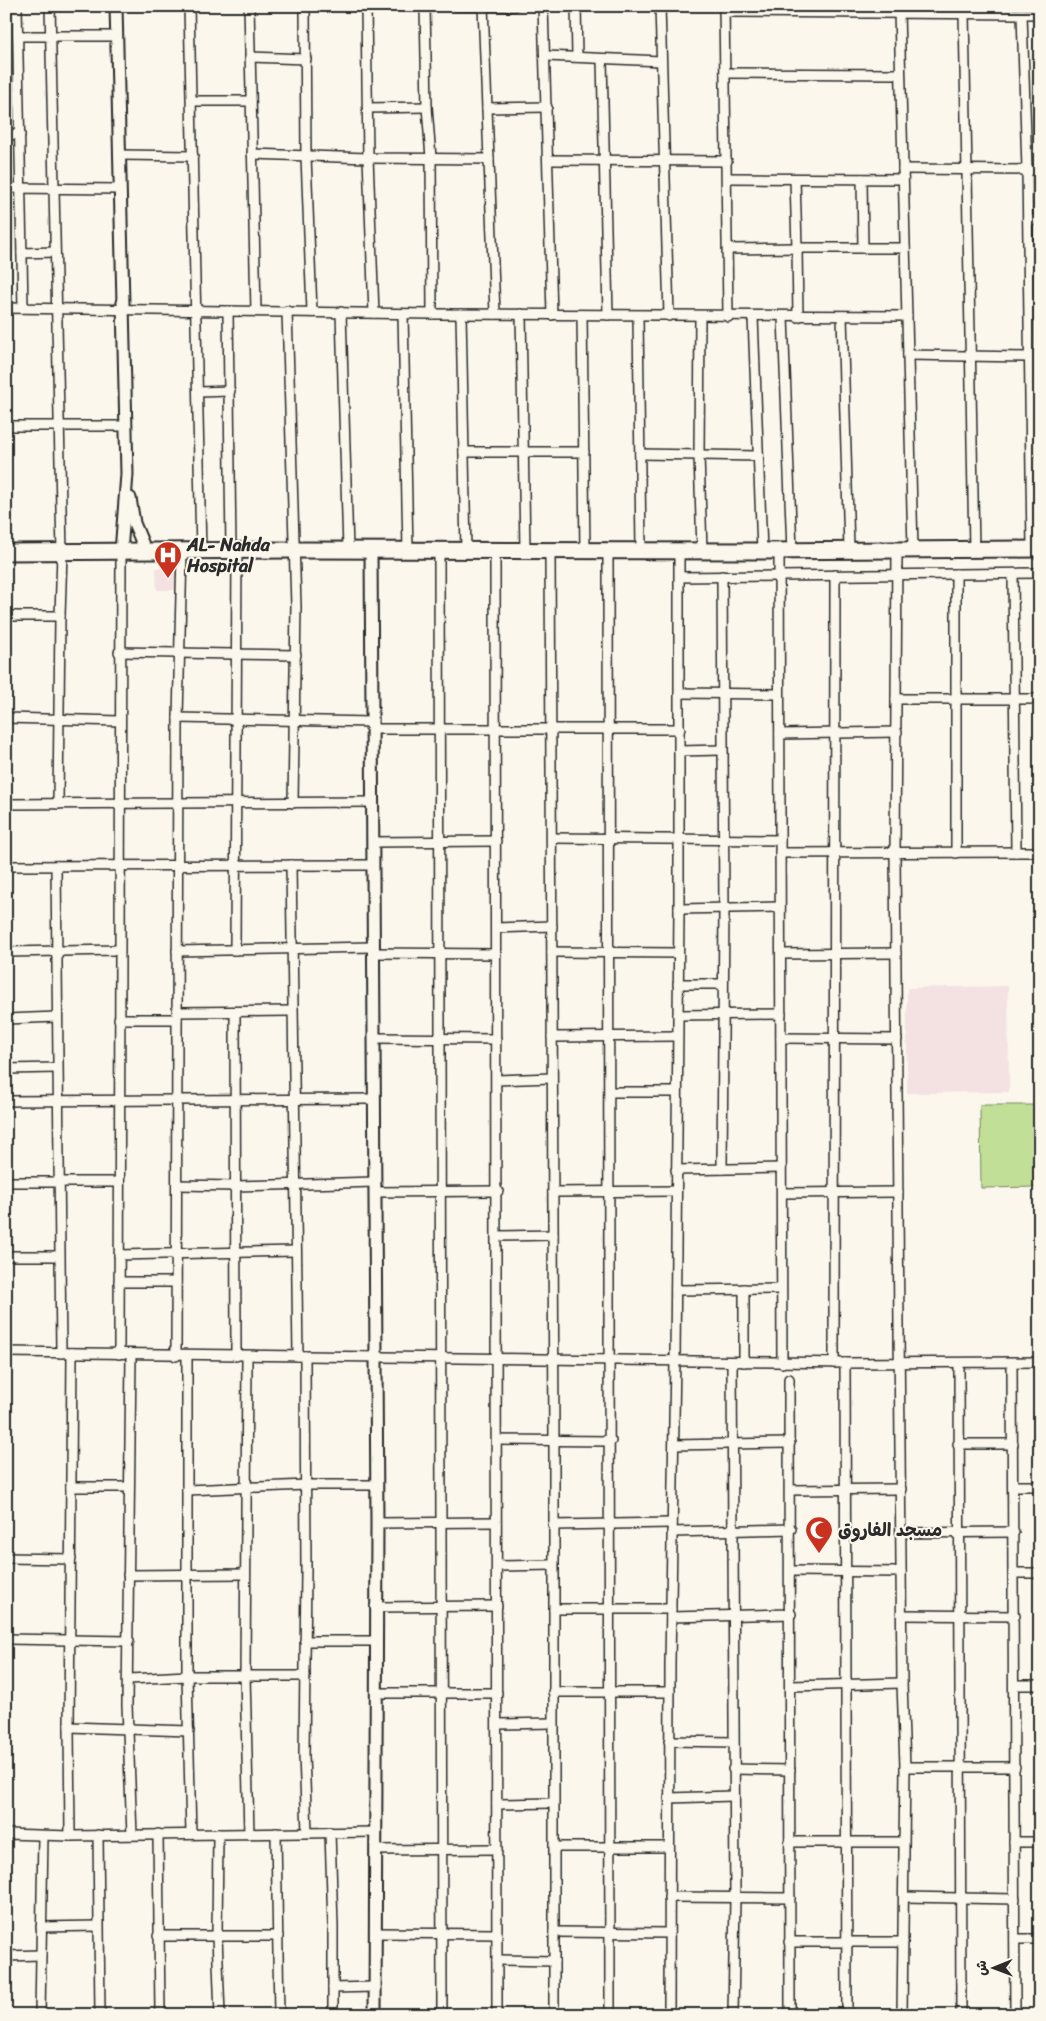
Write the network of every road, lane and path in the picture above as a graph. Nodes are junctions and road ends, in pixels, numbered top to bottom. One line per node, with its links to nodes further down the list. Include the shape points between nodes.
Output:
1 (17, 6): 26 (street)
2 (50, 6): 25 (street)
3 (116, 6): 27 (street)
4 (189, 6): 36 (street)
5 (249, 6): 29 (street)
6 (305, 6): 31 (street)
7 (366, 6): 40 (street)
8 (425, 6): 38 (street)
9 (457, 6): 10 (street)
10 (483, 6): 11 (street); 41 (street)
11 (514, 6)
12 (543, 6): 28 (street)
13 (576, 6): 30 (street)
14 (660, 6): 33 (street)
15 (724, 9): 16 (street); 34 (street)
16 (788, 9): 17 (street)
17 (847, 9): 18 (street)
18 (876, 9): 21 (street)
19 (934, 10): 21 (street); 22 (street)
20 (994, 10): 22 (street); 23 (street)
21 (899, 12): 35 (street)
22 (964, 13): 56 (street)
23 (1022, 14): 24 (street); 57 (street)
24 (1040, 14)
25 (51, 35): 26 (street); 27 (street); 65 (street)
26 (18, 36): 43 (street)
27 (117, 36): 44 (street)
28 (546, 56): 30 (street); 39 (street)
29 (250, 57): 31 (street); 37 (street)
30 (577, 57): 32 (street)
31 (306, 59): 47 (street)
32 (602, 60): 33 (street); 52 (street)
33 (661, 61): 53 (street)
34 (725, 73): 35 (street); 54 (street)
35 (900, 74): 55 (street)
36 (192, 101): 37 (street); 46 (street)
37 (251, 101): 45 (street)
38 (427, 107): 40 (street); 49 (street)
39 (547, 107): 41 (street); 51 (street)
40 (368, 108): 48 (street)
41 (487, 108): 50 (street)
42 (6, 134): 43 (street)
43 (20, 135): 64 (street)
44 (120, 154): 46 (street); 66 (street)
45 (252, 154): 47 (street); 81 (street)
46 (193, 156): 79 (street)
47 (306, 156): 48 (street); 83 (street)
48 (368, 158): 49 (street); 85 (street)
49 (431, 158): 50 (street); 87 (street)
50 (489, 158): 89 (street)
51 (548, 160): 52 (street); 91 (street)
52 (606, 160): 53 (street); 93 (street)
53 (663, 161): 54 (street); 95 (street)
54 (727, 161): 59 (street)
55 (903, 169): 56 (street); 62 (street)
56 (967, 169): 57 (street); 106 (street)
57 (1027, 169): 58 (street); 67 (street)
58 (1040, 170)
59 (727, 178): 60 (street); 72 (street)
60 (795, 179): 61 (street); 69 (street)
61 (862, 179): 62 (street); 70 (street)
62 (903, 179): 71 (street)
63 (6, 188): 64 (street)
64 (22, 189): 65 (street); 74 (street)
65 (55, 189): 66 (street); 73 (street)
66 (120, 189): 78 (street)
67 (1028, 220): 68 (street); 103 (street)
68 (1040, 220)
69 (797, 248): 70 (street); 72 (street); 102 (street)
70 (863, 248): 71 (street)
71 (905, 248): 98 (street)
72 (728, 249): 99 (street)
73 (55, 252): 74 (street); 77 (street)
74 (22, 253): 76 (street)
75 (6, 308): 76 (street)
76 (22, 308): 77 (street)
77 (56, 308): 78 (street); 112 (street)
78 (125, 310): 79 (street); 111 (street)
79 (196, 310): 80 (street); 109 (street)
80 (228, 311): 81 (street); 108 (street)
81 (256, 311): 82 (street)
82 (287, 311): 83 (street); 125 (street)
83 (312, 312): 84 (street)
84 (342, 312): 85 (street); 126 (street)
85 (374, 312): 86 (street)
86 (403, 314): 87 (street); 137 (street)
87 (432, 314): 88 (street)
88 (461, 314): 89 (street); 113 (street)
89 (495, 314): 90 (street)
90 (522, 314): 91 (street); 115 (street)
91 (552, 315): 92 (street)
92 (582, 315): 93 (street); 114 (street)
93 (608, 315): 94 (street)
94 (638, 316): 95 (street); 116 (street)
95 (669, 316): 96 (street)
96 (700, 316): 99 (street); 117 (street)
97 (842, 316): 98 (street); 102 (street); 121 (street)
98 (907, 316): 105 (street)
99 (728, 317): 100 (street)
100 (753, 317): 101 (street); 118 (street)
101 (783, 317): 102 (street); 141 (street)
102 (798, 317)
103 (1030, 322): 104 (street); 107 (street)
104 (1040, 322)
105 (908, 355): 106 (street); 123 (street)
106 (972, 356): 107 (street); 124 (street)
107 (1030, 357): 120 (street)
108 (230, 391): 109 (street); 136 (street)
109 (199, 392): 147 (street)
110 (6, 426): 112 (street)
111 (126, 426): 112 (street); 119 (street)
112 (59, 427): 143 (street)
113 (464, 452): 115 (street); 129 (street)
114 (584, 452): 115 (street); 133 (street)
115 (524, 453): 131 (street)
116 (640, 454): 117 (street); 135 (street)
117 (699, 455): 118 (street); 139 (street)
118 (758, 456): 140 (street)
119 (127, 474): 144 (street); 145 (street, via 134,523)
120 (1036, 548): 124 (highway)
121 (849, 549): 122 (highway); 141 (highway)
122 (897, 549): 123 (highway); 149 (street)
123 (913, 549): 124 (highway)
124 (974, 549)
125 (295, 550): 126 (highway); 136 (highway); 161 (street)
126 (348, 550): 127 (highway)
127 (371, 550): 137 (highway); 175 (street)
128 (439, 550): 129 (highway); 137 (highway); 178 (street)
129 (466, 550): 130 (highway)
130 (495, 550): 131 (highway); 179 (street)
131 (525, 550): 132 (highway)
132 (550, 550): 133 (highway); 176 (street)
133 (585, 550): 134 (highway)
134 (608, 550): 135 (highway); 177 (street)
135 (641, 550): 138 (highway)
136 (234, 551): 147 (highway); 160 (street)
137 (408, 551)
138 (679, 551): 139 (highway); 155 (street)
139 (702, 551): 140 (highway)
140 (762, 551): 141 (highway)
141 (785, 551): 152 (street)
142 (6, 552): 143 (highway)
143 (62, 552): 144 (highway); 157 (street)
144 (121, 552): 145 (highway); 158 (street)
145 (146, 552): 146 (highway)
146 (182, 552): 147 (highway); 159 (street)
147 (201, 552)
148 (1040, 573): 151 (street)
149 (897, 574): 150 (street); 153 (street); 165 (street)
150 (956, 574): 151 (street); 166 (street)
151 (1013, 574): 167 (street)
152 (779, 575): 153 (street); 154 (street); 164 (street)
153 (835, 575): 182 (street)
154 (722, 576): 155 (street); 163 (street)
155 (680, 577): 162 (street)
156 (6, 616): 157 (street)
157 (60, 616): 172 (street)
158 (119, 652): 159 (street); 174 (street)
159 (181, 652): 160 (street); 170 (street)
160 (235, 654): 161 (street); 171 (street)
161 (296, 655): 173 (street)
162 (680, 694): 163 (street); 180 (street)
163 (722, 694): 164 (street); 184 (street)
164 (779, 694): 183 (street)
165 (896, 699): 166 (street); 181 (street)
166 (956, 699): 167 (street); 206 (street)
167 (1014, 699): 168 (street); 202 (street)
168 (1040, 699)
169 (6, 718): 172 (street)
170 (178, 718): 171 (street); 187 (street)
171 (235, 719): 173 (street); 188 (street)
172 (59, 720): 174 (street); 191 (street)
173 (294, 720): 175 (street); 189 (street)
174 (120, 721): 192 (street)
175 (372, 725): 178 (street); 186 (street)
176 (551, 727): 177 (street); 179 (street); 193 (street)
177 (610, 727): 180 (street); 194 (street)
178 (440, 728): 179 (street); 200 (street)
179 (496, 728): 198 (street)
180 (680, 729): 185 (street)
181 (897, 732): 182 (street); 205 (street)
182 (834, 733): 183 (street); 201 (street)
183 (780, 734): 197 (street)
184 (722, 750): 185 (street); 196 (street)
185 (680, 751): 195 (street)
186 (373, 802): 189 (street); 199 (street)
187 (178, 803): 188 (street); 192 (street); 213 (street)
188 (235, 803): 189 (street); 207 (street)
189 (293, 803)
190 (6, 804): 191 (street)
191 (58, 804): 192 (street)
192 (120, 804): 212 (street)
193 (552, 838): 194 (street); 217 (street)
194 (610, 839): 195 (street); 225 (street)
195 (679, 840): 196 (street); 216 (street)
196 (722, 840): 197 (street); 215 (street)
197 (780, 840): 204 (street)
198 (496, 841): 200 (street); 218 (street)
199 (373, 842): 200 (street); 209 (street)
200 (440, 842): 231 (street)
201 (836, 852): 204 (street); 205 (street); 229 (street)
202 (1016, 852): 203 (street); 206 (street)
203 (1040, 852)
204 (780, 853): 214 (street)
205 (895, 854): 206 (street); 230 (street)
206 (956, 854)
207 (235, 865): 208 (street); 213 (street); 221 (street)
208 (290, 865): 209 (street); 219 (street)
209 (373, 865): 222 (street)
210 (6, 866): 211 (street)
211 (56, 866): 212 (street); 223 (street)
212 (119, 866): 213 (street); 220 (street)
213 (178, 866): 224 (street)
214 (780, 907): 215 (street); 233 (street)
215 (724, 908): 216 (street); 235 (street)
216 (679, 909): 228 (street)
217 (552, 926): 218 (street); 227 (street)
218 (496, 928): 232 (street)
219 (291, 948): 221 (street); 222 (street); 236 (street)
220 (119, 950): 223 (street); 244 (street)
221 (235, 950): 224 (street)
222 (373, 950): 231 (street); 248 (street)
223 (57, 951): 226 (street); 242 (street)
224 (178, 951): 239 (street)
225 (610, 951): 227 (street); 228 (street); 245 (street)
226 (6, 952)
227 (552, 952): 247 (street)
228 (678, 953): 234 (street)
229 (836, 953): 230 (street); 233 (street); 251 (street)
230 (896, 953): 253 (street)
231 (441, 954): 232 (street); 249 (street)
232 (496, 954): 252 (street)
233 (781, 954): 238 (street)
234 (678, 984): 235 (street); 240 (street)
235 (722, 984): 241 (street)
236 (292, 1011): 237 (street); 264 (street)
237 (235, 1013): 239 (street); 263 (street)
238 (781, 1014): 241 (street); 250 (street)
239 (177, 1015): 244 (street); 262 (street)
240 (678, 1015): 241 (street); 246 (street)
241 (722, 1016): 268 (street)
242 (57, 1017): 243 (street); 254 (street)
243 (6, 1019)
244 (119, 1019): 261 (street)
245 (610, 1036): 246 (street); 247 (street); 258 (street)
246 (677, 1036): 259 (street)
247 (552, 1037): 256 (street)
248 (374, 1038): 249 (street); 260 (street)
249 (441, 1038): 252 (street); 277 (street)
250 (782, 1038): 251 (street); 267 (street)
251 (836, 1038): 253 (street); 282 (street)
252 (496, 1039): 257 (street)
253 (897, 1039): 283 (street)
254 (58, 1068): 255 (street); 266 (street)
255 (6, 1069)
256 (552, 1078): 257 (street); 280 (street)
257 (497, 1080): 278 (street)
258 (610, 1092): 259 (street); 281 (street)
259 (677, 1092): 269 (street)
260 (374, 1099): 264 (street); 276 (street)
261 (119, 1100): 262 (street); 266 (street); 272 (street)
262 (178, 1100): 263 (street); 274 (street)
263 (236, 1100): 264 (street); 275 (street)
264 (293, 1100): 273 (street)
265 (6, 1101): 266 (street)
266 (58, 1101): 271 (street)
267 (781, 1168): 268 (street); 284 (street)
268 (722, 1169): 269 (street)
269 (676, 1170): 279 (street)
270 (6, 1182): 271 (street)
271 (58, 1182): 272 (street); 292 (street)
272 (119, 1182): 289 (street)
273 (296, 1184): 275 (street); 276 (street); 287 (street)
274 (177, 1185): 275 (street); 290 (street)
275 (236, 1186): 288 (street)
276 (375, 1187): 277 (street); 309 (street)
277 (441, 1191): 278 (street); 310 (street)
278 (498, 1191): 286 (street)
279 (676, 1191): 281 (street); 297 (street)
280 (553, 1192): 281 (street); 285 (street)
281 (610, 1192): 313 (street)
282 (836, 1192): 283 (street); 284 (street); 319 (street)
283 (898, 1192): 320 (street)
284 (782, 1193): 296 (street)
285 (553, 1235): 286 (street); 312 (street)
286 (497, 1236): 311 (street)
287 (296, 1251): 288 (street); 308 (street)
288 (236, 1253): 290 (street); 306 (street)
289 (119, 1255): 290 (street); 293 (street)
290 (177, 1255): 294 (street)
291 (6, 1256): 292 (street)
292 (59, 1256): 300 (street)
293 (119, 1282): 294 (street); 302 (street)
294 (176, 1282): 304 (street)
295 (744, 1289): 296 (street); 297 (street); 316 (street)
296 (781, 1289): 318 (street)
297 (676, 1290): 314 (street)
298 (6, 1347): 299 (street)
299 (6, 1352): 300 (street); 324 (street)
300 (61, 1353): 301 (street)
301 (72, 1353): 302 (street); 338 (street)
302 (119, 1354): 303 (street)
303 (131, 1355): 304 (street); 339 (street)
304 (176, 1356): 305 (street)
305 (187, 1356): 306 (street); 342 (street)
306 (236, 1356): 307 (street)
307 (247, 1356): 308 (street); 340 (street)
308 (301, 1356): 309 (street); 334 (street)
309 (376, 1356): 310 (street); 335 (street)
310 (441, 1357): 311 (street); 347 (street)
311 (496, 1358): 312 (street); 326 (street)
312 (553, 1359): 313 (street); 327 (street)
313 (610, 1359): 314 (street); 328 (street)
314 (675, 1360): 315 (street); 333 (street)
315 (732, 1362): 316 (street); 330 (street)
316 (744, 1362): 318 (street)
317 (1040, 1362): 322 (street)
318 (782, 1363): 319 (street)
319 (834, 1363): 323 (street)
320 (899, 1363): 321 (street); 323 (street); 341 (street)
321 (959, 1363): 322 (street); 331 (street)
322 (1012, 1363): 332 (street)
323 (845, 1364): 344 (street)
324 (6, 1374)
325 (789, 1379): 329 (street)
326 (497, 1440): 327 (street); 345 (street)
327 (554, 1440): 328 (street); 349 (street)
328 (611, 1441): 348 (street)
329 (790, 1443): 330 (street); 343 (street)
330 (733, 1444): 333 (street); 352 (street)
331 (958, 1444): 332 (street); 355 (street)
332 (1013, 1444): 336 (street)
333 (674, 1445): 350 (street)
334 (306, 1485): 335 (street); 340 (street); 382 (street)
335 (376, 1485): 346 (street)
336 (1013, 1486): 337 (street); 353 (street)
337 (1040, 1486)
338 (71, 1487): 339 (street); 357 (street)
339 (129, 1487): 365 (street)
340 (247, 1488): 342 (street); 367 (street)
341 (901, 1489): 344 (street); 354 (street)
342 (187, 1490): 366 (street)
343 (791, 1490): 344 (street); 351 (street)
344 (846, 1490): 361 (street)
345 (496, 1522): 347 (street); 358 (street)
346 (377, 1523): 347 (street); 370 (street)
347 (442, 1523): 368 (street)
348 (611, 1523): 349 (street); 350 (street); 372 (street)
349 (553, 1525): 359 (street)
350 (672, 1527): 352 (street); 373 (street)
351 (790, 1528): 352 (street); 360 (street)
352 (732, 1530): 378 (street)
353 (1014, 1532): 355 (street); 363 (street)
354 (901, 1533): 355 (street); 362 (street)
355 (959, 1533): 376 (street)
356 (6, 1558): 357 (street)
357 (71, 1559): 380 (street)
358 (497, 1566): 359 (street); 369 (street)
359 (553, 1566): 371 (street)
360 (791, 1571): 361 (street); 374 (street)
361 (846, 1572): 362 (street); 389 (street)
362 (901, 1572): 375 (street)
363 (1014, 1573): 364 (street); 377 (street)
364 (1040, 1573)
365 (128, 1574): 366 (street); 381 (street)
366 (187, 1574): 367 (street); 384 (street)
367 (246, 1574): 385 (street)
368 (442, 1606): 369 (street); 370 (street); 398 (street)
369 (497, 1606): 397 (street)
370 (375, 1607): 383 (street)
371 (554, 1608): 372 (street); 394 (street)
372 (610, 1609): 373 (street); 395 (street)
373 (671, 1613): 378 (street); 396 (street)
374 (791, 1614): 378 (street); 392 (street)
375 (902, 1615): 376 (street); 388 (street)
376 (960, 1616): 377 (street); 408 (street)
377 (1015, 1616): 390 (street)
378 (732, 1617): 405 (street)
379 (6, 1639): 380 (street)
380 (70, 1640): 381 (street); 401 (street)
381 (129, 1641): 387 (street)
382 (306, 1641): 383 (street); 386 (street)
383 (376, 1641): 393 (street)
384 (187, 1676): 385 (street); 387 (street); 403 (street)
385 (245, 1676): 386 (street); 423 (street)
386 (305, 1676): 415 (street)
387 (128, 1680): 402 (street)
388 (902, 1683): 389 (street); 406 (street)
389 (846, 1684): 392 (street); 429 (street)
390 (1015, 1685): 391 (street); 407 (street)
391 (1040, 1685)
392 (791, 1686): 410 (street)
393 (376, 1692): 398 (street); 417 (street)
394 (553, 1692): 395 (street); 399 (street)
395 (609, 1692): 396 (street); 435 (street)
396 (670, 1692): 404 (street)
397 (497, 1693): 398 (street); 400 (street)
398 (442, 1694): 433 (street)
399 (553, 1723): 400 (street); 413 (street)
400 (497, 1724): 414 (street)
401 (69, 1727): 402 (street); 427 (street)
402 (128, 1729): 403 (street); 425 (street)
403 (189, 1730): 421 (street)
404 (669, 1741): 405 (street); 412 (street)
405 (733, 1742): 409 (street)
406 (905, 1767): 408 (street); 430 (street)
407 (1015, 1767): 408 (street); 431 (street)
408 (961, 1768): 441 (street)
409 (733, 1769): 410 (street); 411 (street)
410 (790, 1770): 428 (street)
411 (733, 1796): 412 (street); 442 (street)
412 (669, 1798): 436 (street)
413 (553, 1803): 414 (street); 434 (street)
414 (497, 1804): 437 (street)
415 (307, 1832): 416 (street); 418 (street)
416 (330, 1832): 417 (street); 466 (street)
417 (376, 1832): 438 (street)
418 (276, 1833): 423 (street); 455 (street)
419 (6, 1834): 426 (street)
420 (158, 1834): 421 (street); 425 (street); 453 (street)
421 (191, 1834): 422 (street)
422 (218, 1834): 423 (street); 454 (street)
423 (249, 1834)
424 (98, 1835): 425 (street); 427 (street); 445 (street)
425 (132, 1835)
426 (43, 1836): 427 (street); 446 (street)
427 (70, 1836)
428 (790, 1842): 429 (street); 443 (street)
429 (846, 1842): 430 (street); 459 (street)
430 (903, 1842): 440 (street)
431 (1014, 1842): 432 (street); 444 (street)
432 (1040, 1842)
433 (442, 1848): 437 (street); 438 (street); 452 (street)
434 (554, 1848): 435 (street); 447 (street)
435 (611, 1848): 436 (street); 449 (street)
436 (669, 1848): 439 (street)
437 (497, 1849): 451 (street)
438 (376, 1850): 448 (street)
439 (669, 1897): 442 (street); 450 (street)
440 (904, 1897): 441 (street); 460 (street)
441 (961, 1897): 444 (street); 483 (street)
442 (735, 1898): 443 (street); 479 (street)
443 (790, 1898): 458 (street)
444 (1015, 1898): 456 (street)
445 (98, 1926): 446 (street); 468 (street)
446 (41, 1927): 461 (street)
447 (554, 1932): 449 (street); 464 (street)
448 (375, 1933): 452 (street); 465 (street)
449 (610, 1933): 450 (street); 477 (street)
450 (669, 1933): 478 (street)
451 (497, 1934): 452 (street); 463 (street)
452 (442, 1935): 474 (street)
453 (158, 1936): 454 (street); 469 (street)
454 (217, 1936): 455 (street); 470 (street)
455 (278, 1936): 471 (street)
456 (1014, 1939): 457 (street); 484 (street)
457 (1040, 1939)
458 (789, 1942): 459 (street); 480 (street)
459 (847, 1942): 460 (street); 481 (street)
460 (903, 1942): 482 (street)
461 (41, 1955): 462 (street); 467 (street)
462 (6, 1956)
463 (497, 1960): 464 (street); 475 (street)
464 (554, 1961): 476 (street)
465 (375, 1987): 466 (street); 473 (street)
466 (334, 1988): 472 (street)
467 (40, 2015)
468 (100, 2015)
469 (160, 2015)
470 (220, 2015)
471 (279, 2015)
472 (332, 2015)
473 (375, 2015)
474 (442, 2015)
475 (497, 2015)
476 (554, 2015)
477 (610, 2015)
478 (669, 2015)
479 (733, 2015)
480 (790, 2015)
481 (847, 2015)
482 (902, 2015)
483 (961, 2015)
484 (1015, 2015)

